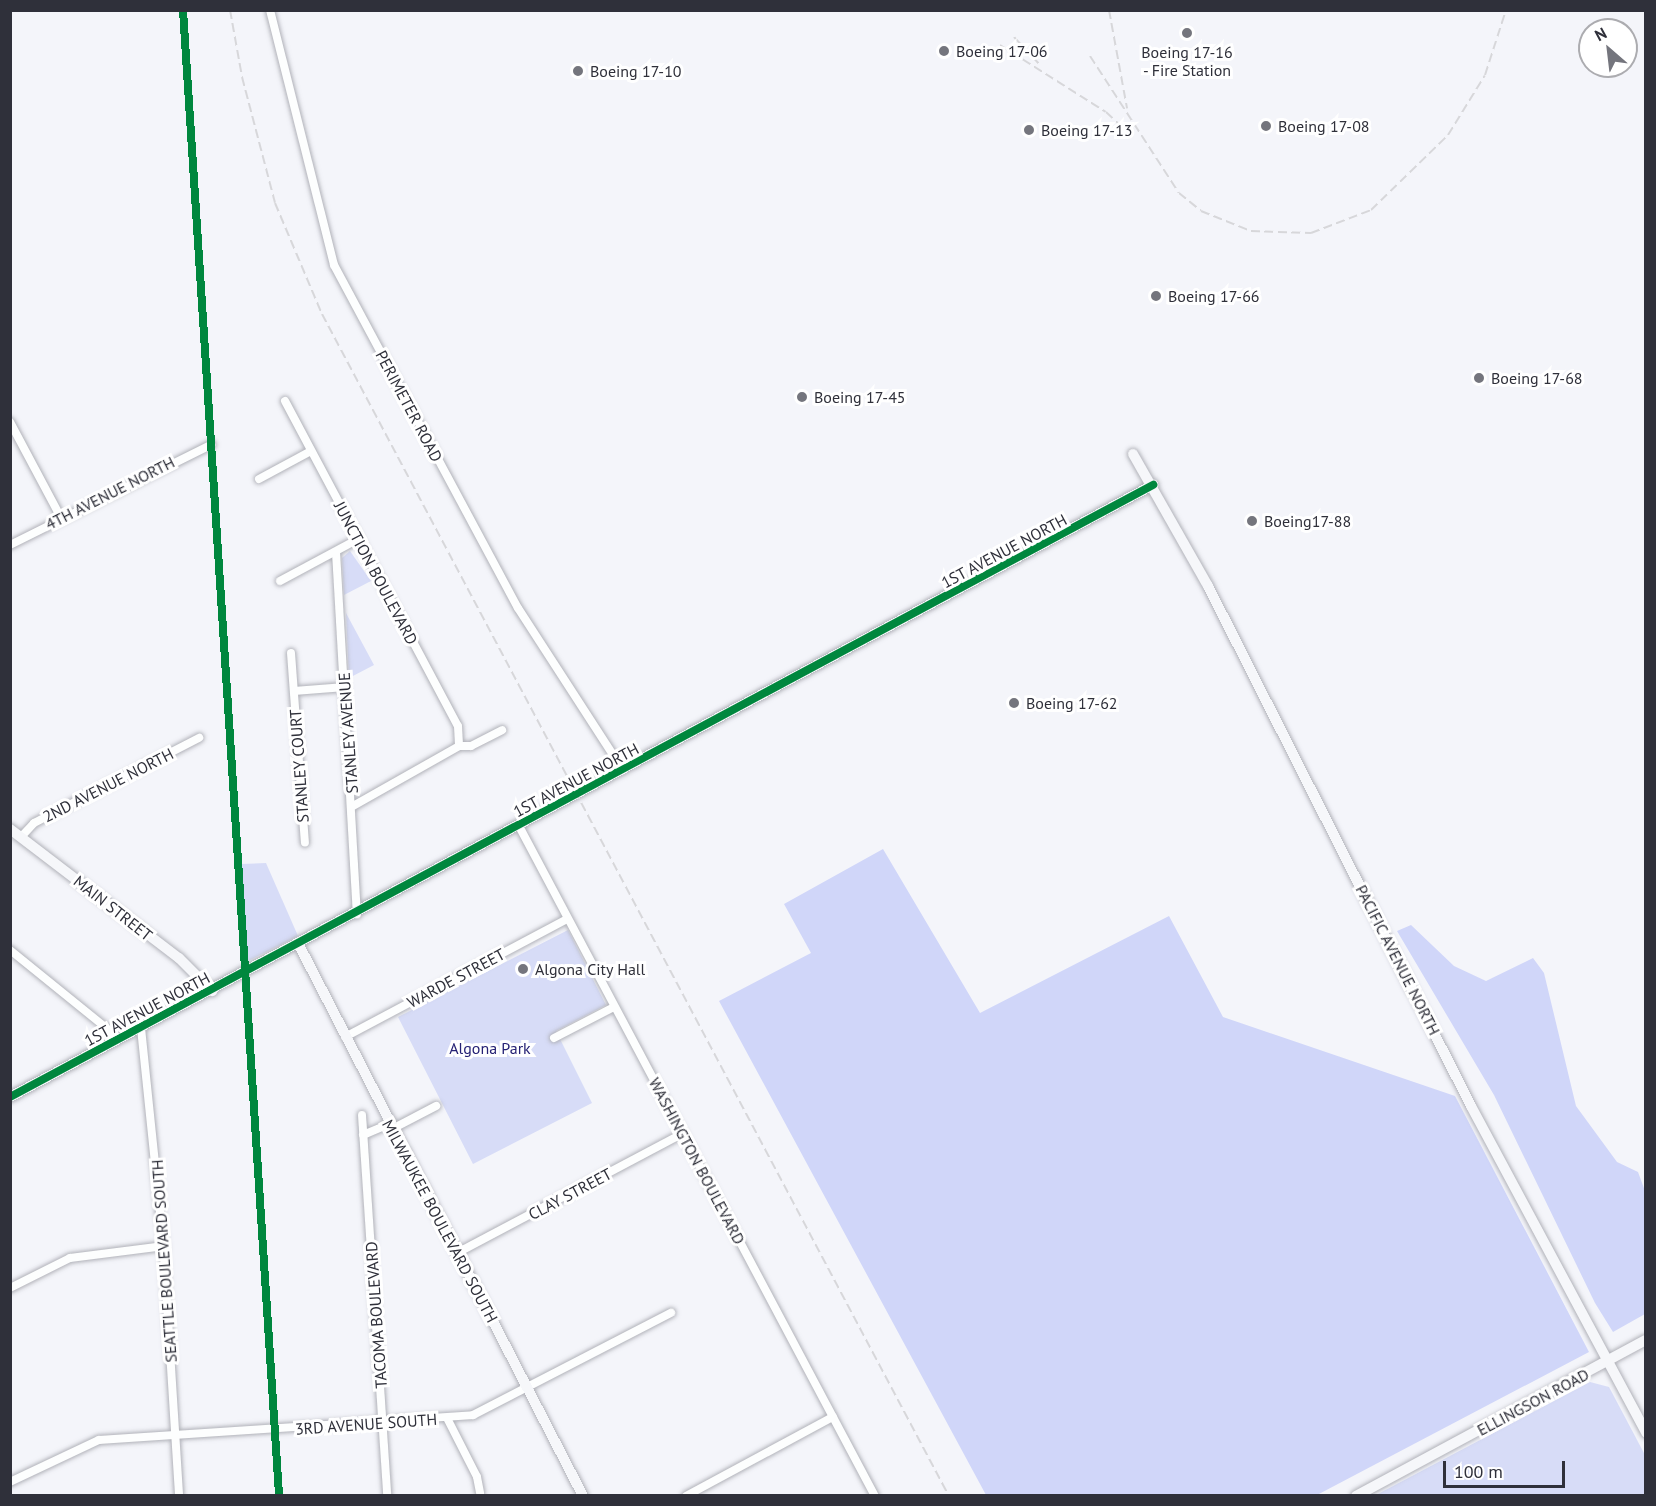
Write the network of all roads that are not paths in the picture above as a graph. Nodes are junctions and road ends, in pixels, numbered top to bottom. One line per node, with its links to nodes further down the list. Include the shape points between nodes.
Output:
1 (270, 10): 20 (street, PERIMETER ROAD, via 334,265 514,600)
2 (285, 401): 5 (street, JUNCTION BOULEVARD)
3 (10, 422): 9 (street)
4 (211, 446): 9 (street, 4TH AVENUE NORTH)
5 (311, 451): 7 (street); 10 (street, JUNCTION BOULEVARD)
6 (1133, 454): 8 (street, PACIFIC AVENUE NORTH)
7 (259, 478)
8 (1153, 485): 20 (street, 1ST AVENUE NORTH); 47 (street, PACIFIC AVENUE NORTH)
9 (61, 518): 11 (street, 4TH AVENUE NORTH)
10 (358, 539): 12 (street); 19 (street, JUNCTION BOULEVARD, via 458,726)
11 (10, 545)
12 (336, 552): 13 (street); 15 (street, STANLEY AVENUE)
13 (280, 581)
14 (291, 653): 16 (street, STANLEY COURT)
15 (345, 687): 16 (street, STANLEY COURT); 21 (street, STANLEY AVENUE)
16 (294, 691): 25 (street, STANLEY COURT)
17 (502, 730): 19 (street, via 471,746)
18 (199, 738): 24 (street, 2ND AVENUE NORTH, via 34,823)
19 (459, 746): 21 (street)
20 (623, 771): 22 (street, 1ST AVENUE NORTH)
21 (353, 806): 26 (street, STANLEY AVENUE)
22 (519, 826): 26 (street, 1ST AVENUE NORTH); 27 (street, WASHINGTON BOULEVARD)
23 (10, 829): 24 (street, MAIN STREET)
24 (21, 837): 30 (street, MAIN STREET, via 179,958)
25 (304, 842)
26 (357, 914): 28 (street, 1ST AVENUE NORTH)
27 (567, 919): 31 (street, WASHINGTON BOULEVARD); 33 (street, WARDE STREET)
28 (299, 945): 30 (street, 1ST AVENUE NORTH); 33 (street, MILWAUKEE BOULEVARD SOUTH)
29 (10, 951): 35 (street)
30 (212, 991): 32 (street, 1ST AVENUE NORTH)
31 (615, 1006): 34 (street); 41 (street, WASHINGTON BOULEVARD)
32 (141, 1028): 35 (street, 1ST AVENUE NORTH); 42 (street, SEATTLE BOULEVARD SOUTH)
33 (345, 1037): 39 (street, MILWAUKEE BOULEVARD SOUTH)
34 (554, 1038)
35 (120, 1039): 36 (street, 1ST AVENUE NORTH)
36 (10, 1097)
37 (436, 1106): 39 (street)
38 (362, 1115): 40 (street, TACOMA BOULEVARD)
39 (390, 1127): 40 (street); 43 (street, MILWAUKEE BOULEVARD SOUTH)
40 (363, 1134): 51 (street, TACOMA BOULEVARD)
41 (682, 1134): 43 (street, CLAY STREET); 49 (street, WASHINGTON BOULEVARD)
42 (164, 1246): 44 (street, via 70,1258); 53 (street, SEATTLE BOULEVARD SOUTH)
43 (457, 1253): 48 (street, MILWAUKEE BOULEVARD SOUTH)
44 (10, 1288)
45 (670, 1313): 48 (street, 3RD AVENUE SOUTH)
46 (1646, 1341): 47 (street, ELLINGSON ROAD)
47 (1608, 1362): 52 (street, PACIFIC AVENUE NORTH); 61 (street, ELLINGSON ROAD)
48 (528, 1390): 50 (street, 3RD AVENUE SOUTH, via 486,1411); 58 (street, MILWAUKEE BOULEVARD SOUTH)
49 (833, 1417): 59 (street); 60 (street, WASHINGTON BOULEVARD)
50 (447, 1418): 51 (street, 3RD AVENUE SOUTH); 55 (street, via 477,1477)
51 (383, 1422): 53 (street, 3RD AVENUE SOUTH); 57 (street, TACOMA BOULEVARD)
52 (1646, 1433)
53 (176, 1436): 54 (street, 3RD AVENUE SOUTH, via 99,1440); 56 (street, SEATTLE BOULEVARD SOUTH)
54 (10, 1482)
55 (480, 1494)
56 (179, 1496)
57 (387, 1496)
58 (583, 1496)
59 (686, 1496)
60 (875, 1496)
61 (1356, 1496)

